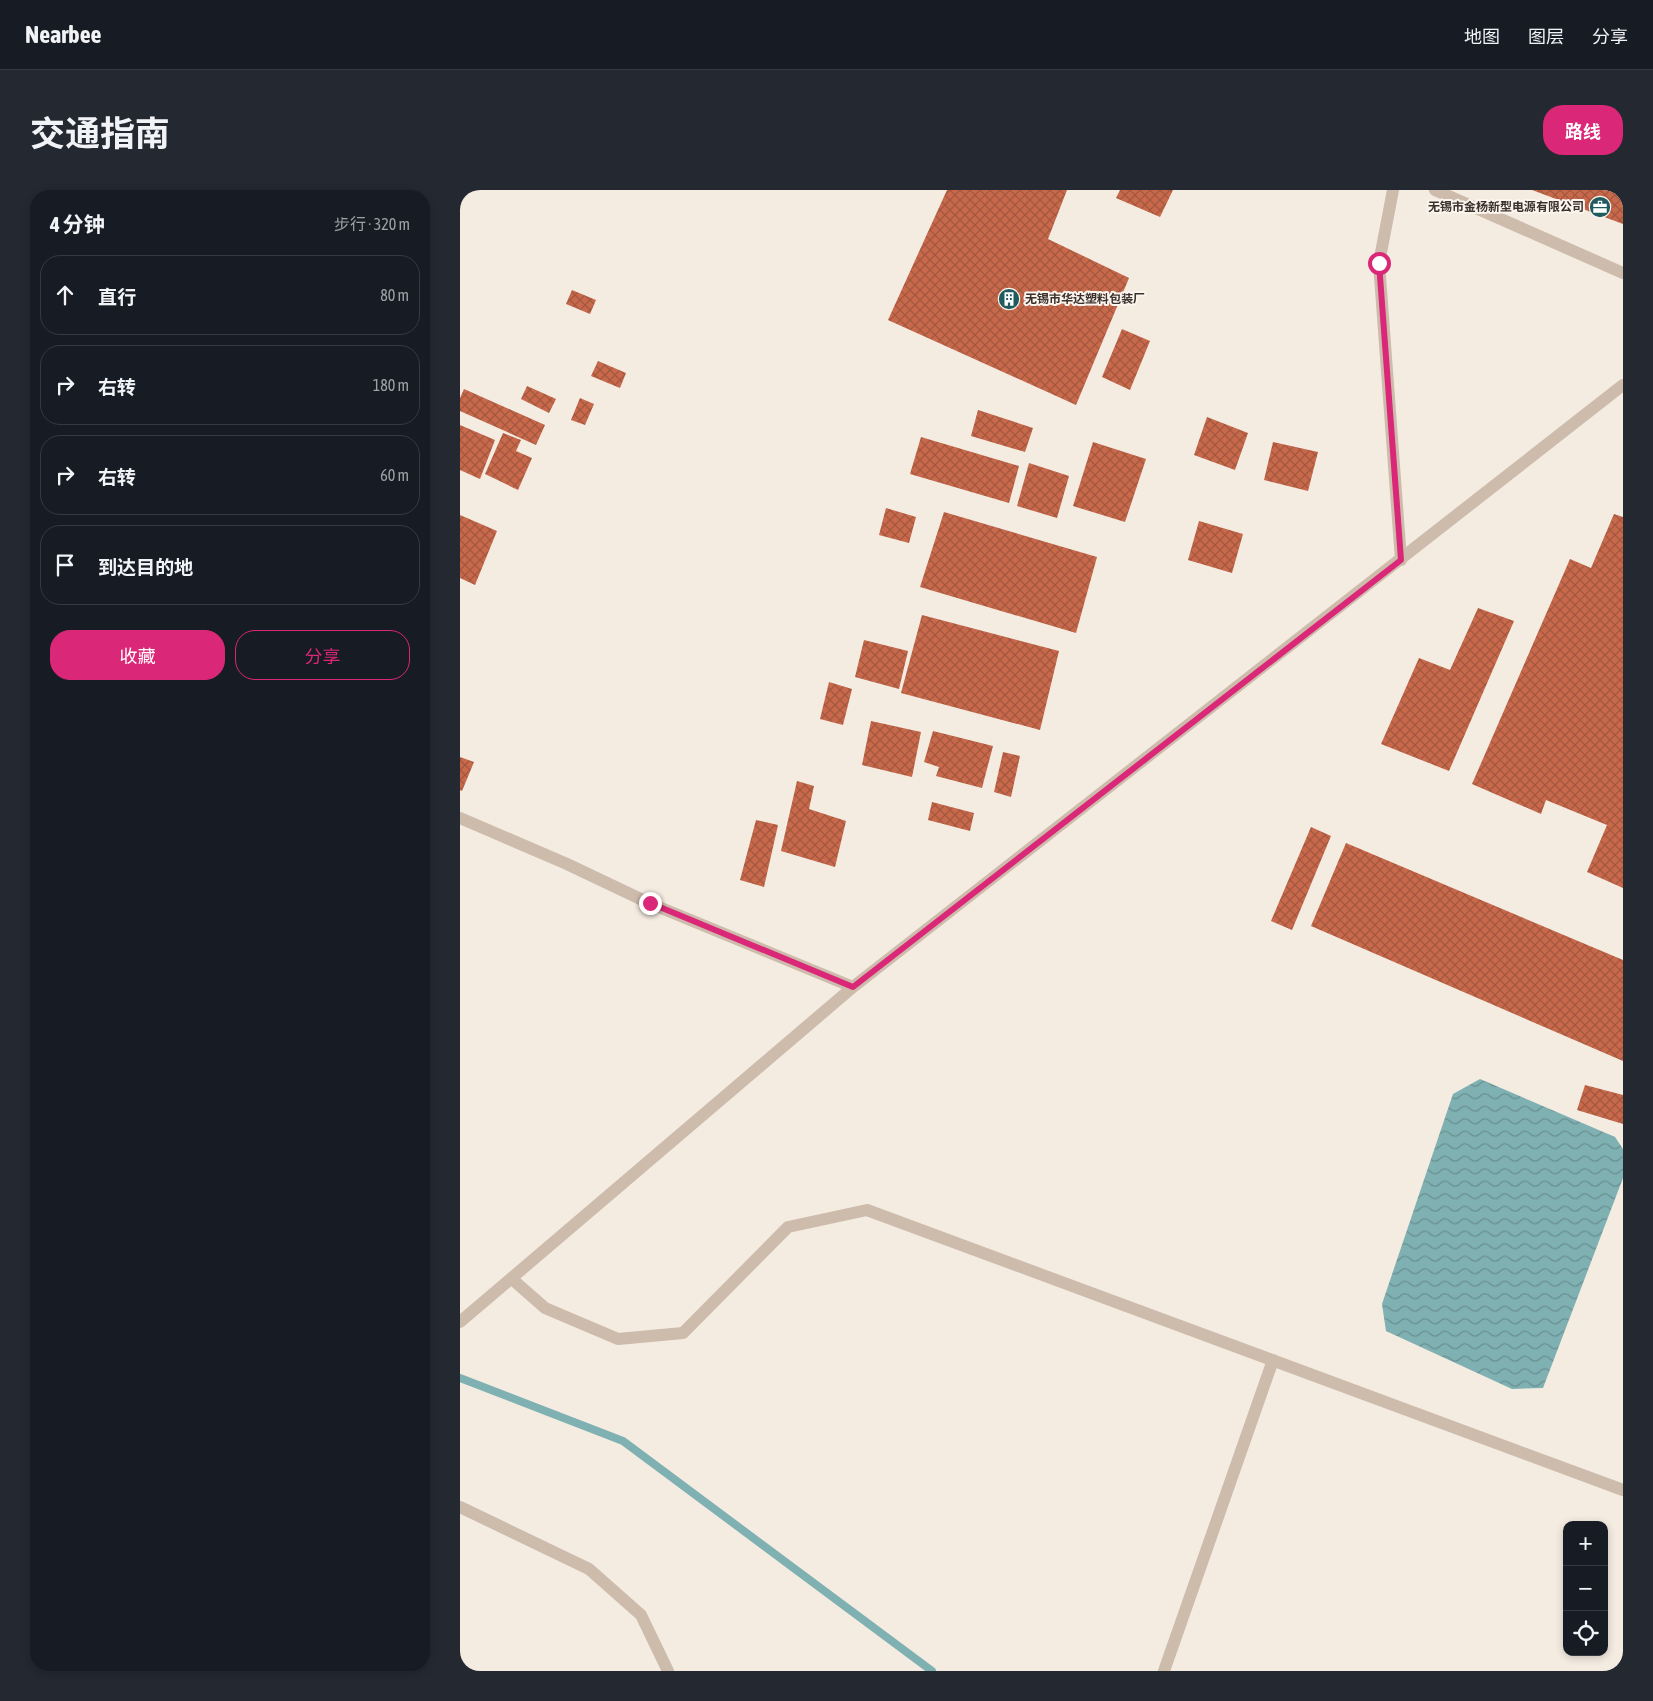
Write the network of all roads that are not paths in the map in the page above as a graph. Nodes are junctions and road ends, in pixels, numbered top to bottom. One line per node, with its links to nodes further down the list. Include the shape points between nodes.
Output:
1 (1393, 190): 5 (street, via 1379,263)
2 (1435, 190): 3 (street)
3 (1623, 273)
4 (1623, 385): 5 (street)
5 (1401, 560): 7 (street)
6 (460, 818): 7 (street, via 650,903)
7 (853, 987): 8 (street)
8 (512, 1279): 9 (street); 10 (street, via 545,1308 618,1339 683,1333 788,1227 867,1210)
9 (461, 1321)
10 (1273, 1360): 11 (street); 14 (street)
11 (1623, 1490)
12 (460, 1507): 13 (street, via 589,1570 641,1615)
13 (668, 1671)
14 (1164, 1671)

